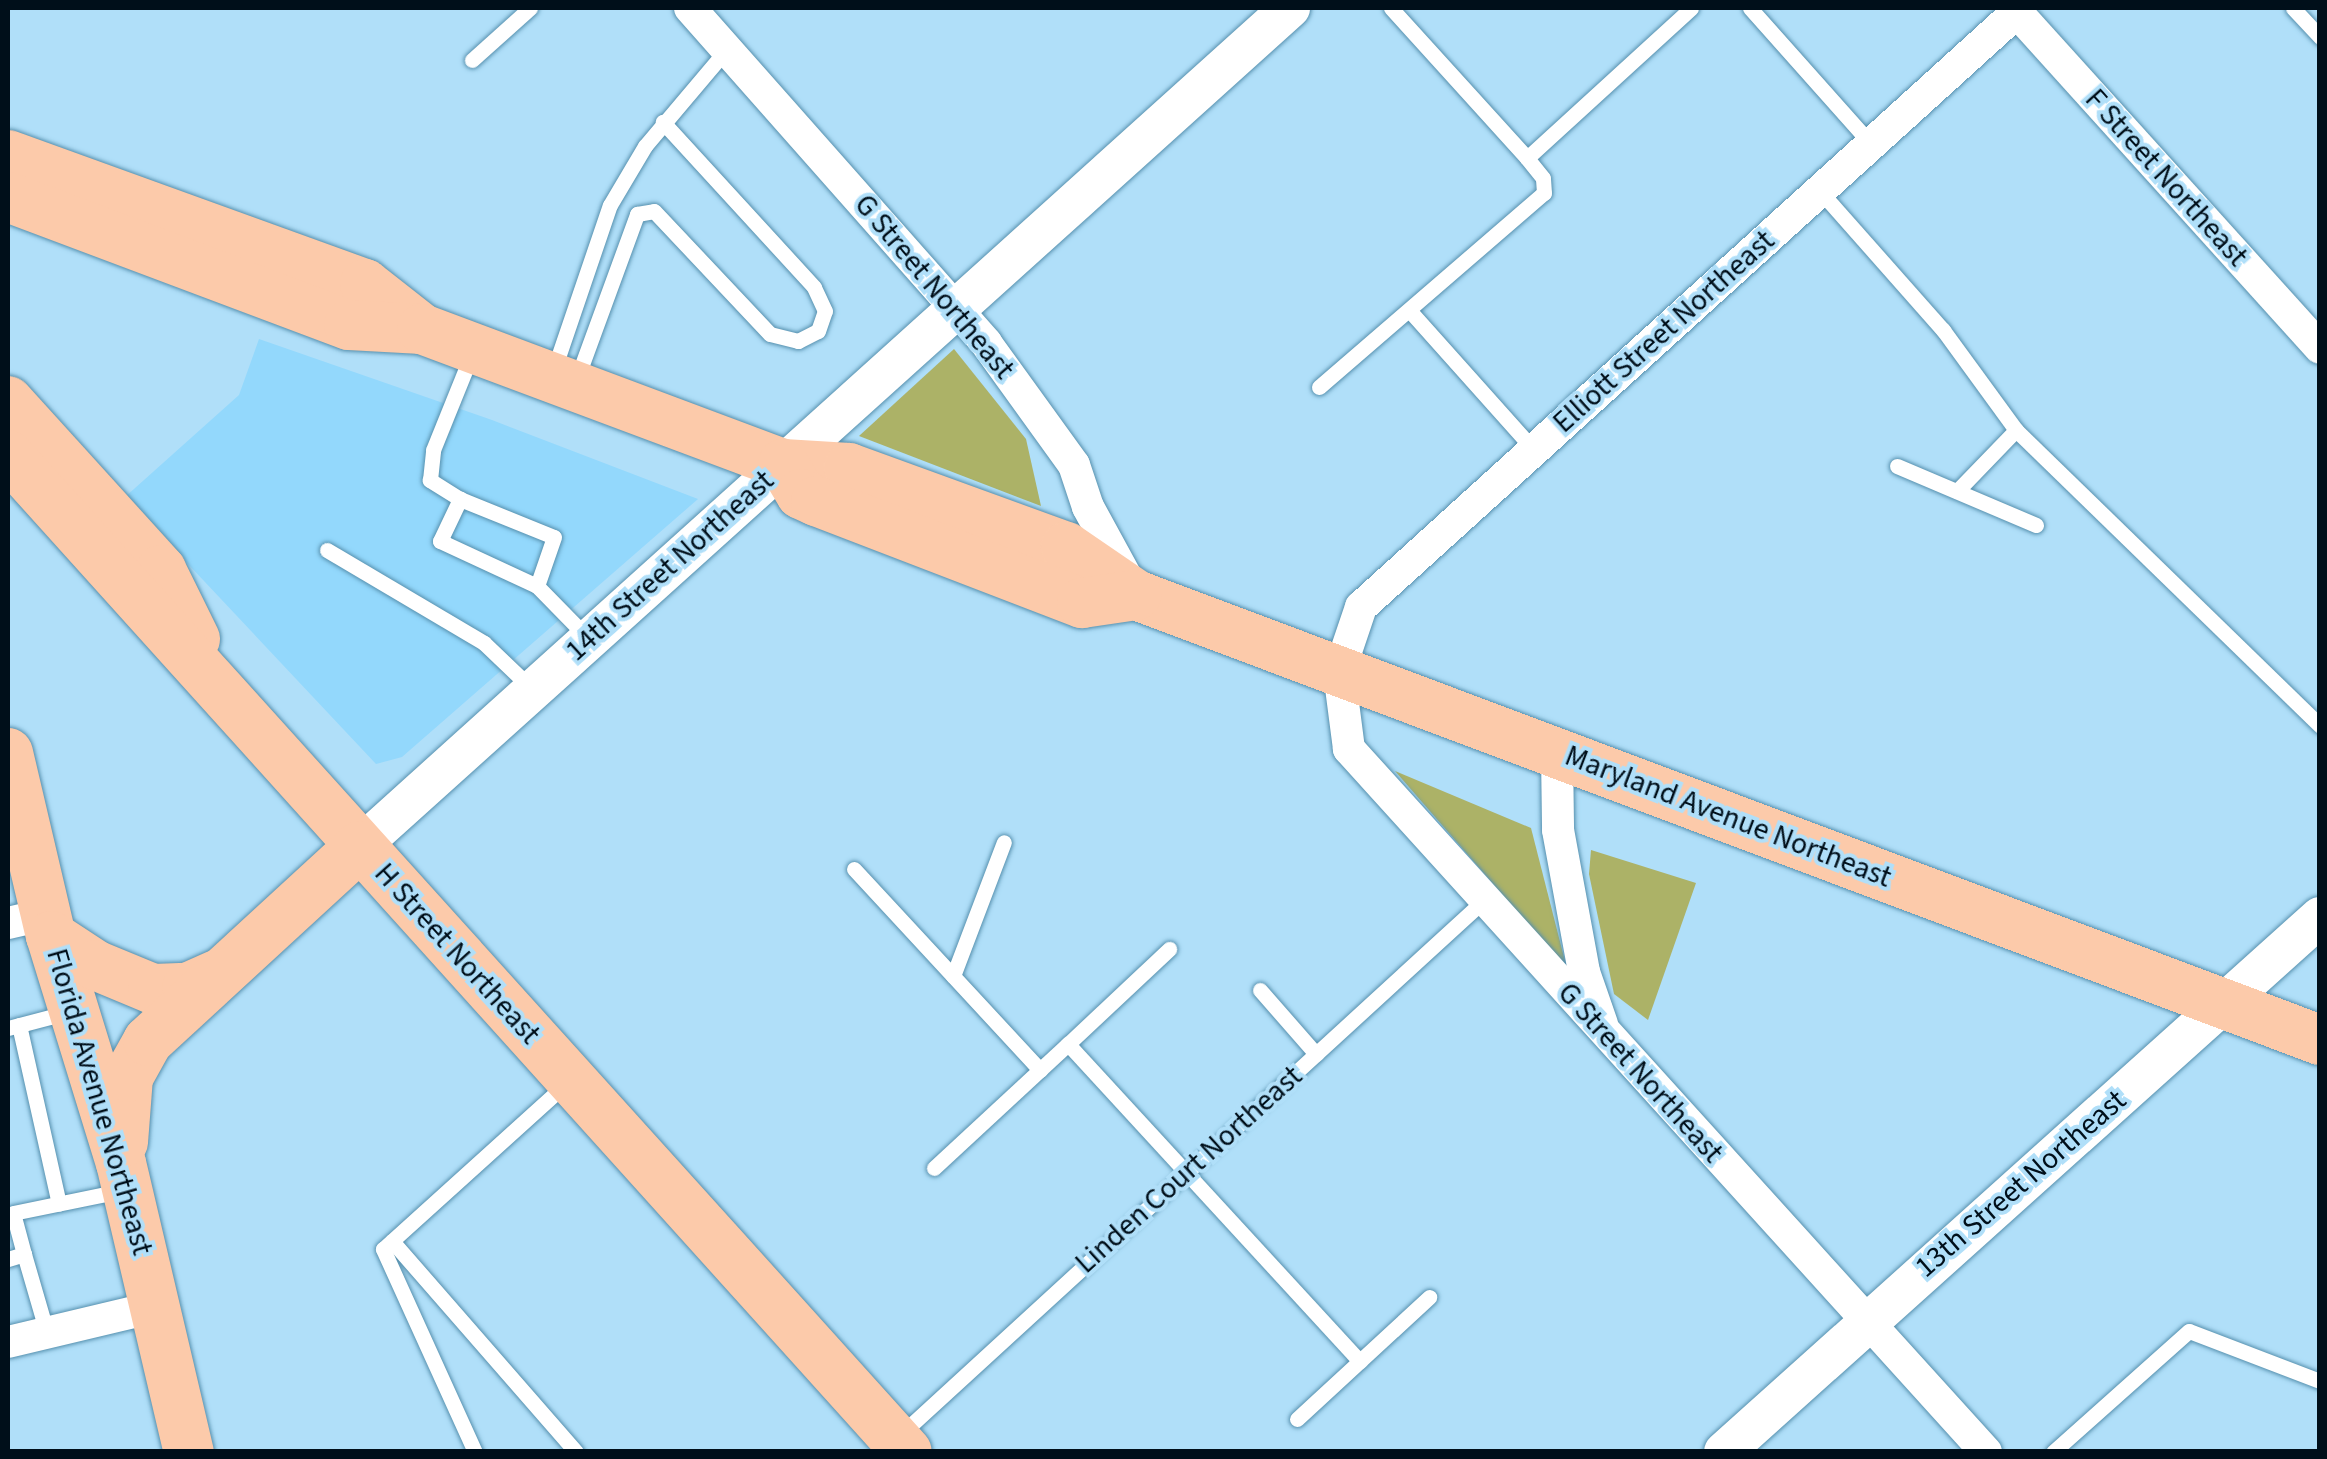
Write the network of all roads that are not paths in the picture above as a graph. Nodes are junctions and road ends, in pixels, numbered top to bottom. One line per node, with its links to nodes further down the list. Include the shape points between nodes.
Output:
1 (530, 8): 11 (lane)
2 (690, 8): 10 (street, G Street Northeast)
3 (1290, 8): 19 (street, 14th Street Northeast)
4 (1391, 8): 15 (lane)
5 (1691, 8): 15 (lane)
6 (1750, 8): 13 (lane)
7 (2293, 8): 9 (lane)
8 (2015, 10): 13 (street, Elliott Street Northeast); 22 (street, F Street Northeast)
9 (2320, 37)
10 (726, 50): 12 (lane); 19 (street, G Street Northeast)
11 (472, 60)
12 (663, 122): 23 (lane, via 610,206); 23 (lane, via 814,287 825,310 818,331 798,340 770,334 654,211 636,214)
13 (1871, 144): 16 (street, Elliott Street Northeast)
14 (8, 155): 18 (main road, Maryland Avenue Northeast)
15 (1528, 158): 20 (lane, via 1543,178 1544,193)
16 (1820, 190): 26 (lane, via 1943,330); 27 (street, Elliott Street Northeast)
17 (8, 197): 18 (main road, Maryland Avenue Northeast)
18 (357, 304): 21 (main road, Maryland Avenue Northeast)
19 (958, 306): 29 (street, 14th Street Northeast); 36 (street, G Street Northeast, via 1074,465 1088,506)
20 (1409, 310): 24 (lane); 27 (lane)
21 (474, 348): 23 (main road, Maryland Avenue Northeast); 32 (lane, via 430,480)
22 (2320, 348)
23 (563, 382): 29 (main road, Maryland Avenue Northeast)
24 (1319, 387)
25 (8, 400): 39 (main road, via 161,570)
26 (2016, 430): 31 (lane); 41 (lane)
27 (1534, 450): 38 (street, Elliott Street Northeast, via 1361,607)
28 (8, 455): 39 (main road, H Street Northeast)
29 (783, 464): 36 (main road, Maryland Avenue Northeast, via 849,468 1066,547); 37 (street, 14th Street Northeast)
30 (1897, 466): 31 (lane)
31 (1957, 491): 33 (lane)
32 (460, 499): 35 (lane, via 440,541); 35 (lane, via 554,536)
33 (2036, 525)
34 (327, 550): 40 (lane, via 484,644)
35 (537, 586): 37 (lane)
36 (1136, 595): 38 (main road, Maryland Avenue Northeast)
37 (589, 639): 40 (street, 14th Street Northeast)
38 (1339, 672): 43 (main road, Maryland Avenue Northeast); 47 (street, G Street Northeast, via 1349,749)
39 (218, 688): 45 (main road, H Street Northeast)
40 (533, 690): 45 (street, 14th Street Northeast)
41 (2320, 726)
42 (8, 753): 49 (main road, Florida Avenue Northeast)
43 (1558, 754): 54 (main road, Maryland Avenue Northeast); 57 (street, via 1558,830 1584,972)
44 (1004, 842): 52 (lane)
45 (360, 846): 51 (main road, 14th Street Northeast); 62 (main road, H Street Northeast)
46 (854, 869): 52 (lane)
47 (1484, 901): 57 (street, G Street Northeast); 60 (lane, Linden Court Northeast)
48 (2320, 917): 54 (street, 13th Street Northeast)
49 (35, 924): 51 (main road, via 96,965 153,989 186,988); 55 (main road, Florida Avenue Northeast)
50 (1169, 949): 59 (lane)
51 (216, 975): 65 (main road, 14th Street Northeast, via 134,1061)
52 (953, 976): 61 (lane)
53 (1260, 990): 60 (lane)
54 (2224, 1003): 58 (main road, Maryland Avenue Northeast); 71 (street, 13th Street Northeast)
55 (73, 1012): 56 (lane); 65 (main road, Florida Avenue Northeast)
56 (13, 1026): 66 (lane)
57 (1606, 1036): 71 (street, G Street Northeast)
58 (2320, 1040)
59 (1068, 1044): 61 (lane); 64 (lane)
60 (1316, 1054): 64 (lane, Linden Court Northeast)
61 (1040, 1070): 63 (lane)
62 (570, 1080): 67 (lane); 77 (main road, H Street Northeast)
63 (934, 1168)
64 (1186, 1173): 74 (lane); 77 (lane, Linden Court Northeast)
65 (124, 1176): 66 (lane); 70 (main road, Florida Avenue Northeast)
66 (59, 1204): 68 (lane, via 14,1213)
67 (392, 1241): 79 (lane, via 384,1249); 80 (lane)
68 (16, 1256): 72 (lane)
69 (1429, 1297): 74 (lane)
70 (155, 1307): 72 (street); 78 (main road, Florida Avenue Northeast)
71 (1866, 1320): 81 (street, 13th Street Northeast); 82 (street, G Street Northeast)
72 (46, 1333): 73 (street)
73 (8, 1342)
74 (1360, 1361): 76 (lane)
75 (2320, 1382): 83 (lane, via 2188,1331)
76 (1298, 1419)
77 (901, 1445)
78 (189, 1452)
79 (475, 1452)
80 (576, 1452)
81 (1724, 1452)
82 (1986, 1452)
83 (2053, 1452)

